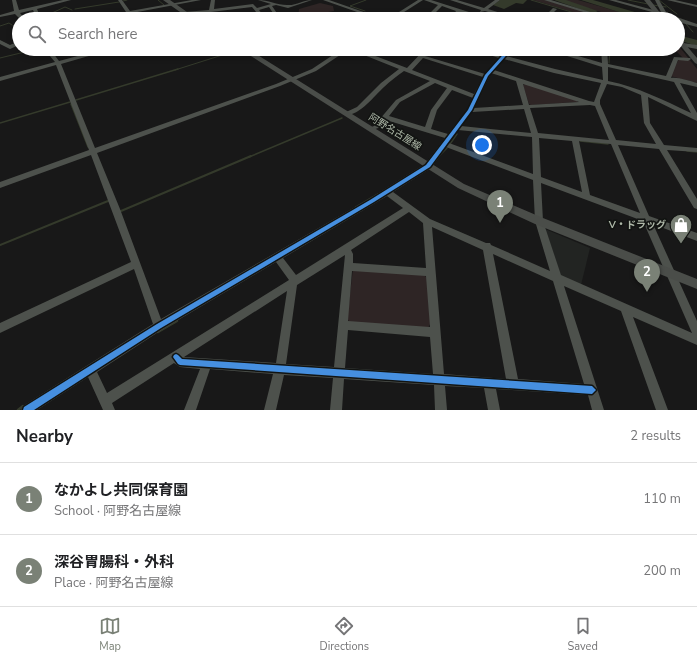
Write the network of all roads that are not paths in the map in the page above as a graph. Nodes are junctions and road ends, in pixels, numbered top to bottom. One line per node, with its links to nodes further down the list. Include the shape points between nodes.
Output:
1 (14, 0): 32 (street)
2 (69, 0): 25 (street)
3 (120, 0): 34 (street)
4 (166, 0): 20 (main road)
5 (199, 0): 20 (street)
6 (212, 0): 30 (street)
7 (260, 0): 21 (street)
8 (310, 0): 21 (street, via 288,7)
9 (325, 0): 39 (street)
10 (420, 0): 40 (street)
11 (426, 0): 22 (street)
12 (452, 0): 27 (street)
13 (498, 0): 27 (street)
14 (546, 0): 46 (street)
15 (611, 0): 31 (street)
16 (647, 0): 31 (main road)
17 (657, 0): 31 (street)
18 (669, 0): 19 (street)
19 (675, 1): 24 (street)
20 (172, 4): 34 (street); 35 (main road)
21 (276, 4): 23 (street)
22 (441, 5): 29 (street); 41 (street)
23 (270, 6): 26 (street); 38 (street)
24 (697, 6)
25 (34, 8): 32 (street); 33 (street)
26 (257, 9): 30 (street, via 254,5); 37 (street)
27 (484, 9): 43 (street); 44 (street)
28 (555, 9): 45 (street)
29 (459, 10): 42 (street)
30 (211, 11): 36 (street)
31 (659, 11)
32 (17, 12)
33 (36, 12)
34 (128, 12)
35 (183, 12)
36 (198, 12)
37 (259, 12)
38 (273, 12)
39 (361, 12)
40 (401, 12)
41 (433, 12)
42 (466, 12)
43 (480, 12)
44 (494, 12)
45 (552, 12)
46 (587, 12)
47 (12, 13): 48 (street)
48 (0, 16)
49 (685, 22): 50 (street)
50 (697, 26)
51 (0, 42): 53 (street)
52 (685, 43): 54 (street)
53 (12, 46)
54 (697, 47)
55 (685, 48): 67 (main road)
56 (52, 56): 68 (street)
57 (84, 56): 68 (street)
58 (254, 56): 74 (main road, 阿野名古屋線)
59 (336, 56): 74 (street, via 314,70)
60 (370, 56): 70 (street)
61 (421, 56): 70 (street); 71 (street)
62 (498, 56): 65 (street)
63 (573, 56): 69 (street)
64 (604, 56): 69 (street)
65 (502, 57): 71 (street); 78 (street)
66 (688, 59): 72 (street, via 676,58)
67 (697, 62)
68 (58, 63): 73 (street); 98 (street)
69 (605, 65): 72 (street); 78 (street)
70 (405, 70): 77 (street); 86 (street, via 383,84 359,108)
71 (488, 73): 75 (street); 82 (street)
72 (668, 78): 76 (street)
73 (0, 79)
74 (292, 79): 86 (main road, 阿野名古屋線); 98 (street)
75 (519, 80): 83 (street); 84 (street)
76 (675, 80): 79 (street); 88 (street)
77 (435, 81): 80 (street); 87 (street, via 398,101)
78 (605, 82): 81 (street); 83 (street)
79 (697, 85)
80 (451, 87): 82 (street); 90 (street, via 434,110)
81 (644, 93): 88 (street); 96 (street, via 647,123)
82 (476, 97): 85 (street)
83 (594, 104): 84 (street); 94 (street)
84 (527, 107): 85 (street); 92 (street)
85 (470, 110): 91 (street)
86 (346, 114): 89 (main road, 阿野名古屋線)
87 (384, 117): 89 (street, via 376,127); 90 (street)
88 (697, 119)
89 (370, 129): 99 (main road, 阿野名古屋線)
90 (427, 130): 91 (street)
91 (454, 132): 92 (street); 95 (street)
92 (535, 137): 93 (street); 100 (street)
93 (575, 138): 94 (street); 103 (street)
94 (613, 142): 96 (street); 106 (street)
95 (444, 144): 99 (street); 100 (street)
96 (660, 147): 97 (street); 104 (street)
97 (697, 150)
98 (93, 151): 101 (street); 113 (street)
99 (428, 166): 102 (street); 108 (main road, 阿野名古屋線, via 461,186)
100 (536, 178): 103 (street); 108 (street)
101 (0, 185)
102 (387, 192): 105 (street); 112 (street)
103 (587, 197): 106 (street)
104 (697, 206)
105 (410, 208): 107 (street); 111 (street)
106 (646, 218): 109 (street); 116 (street)
107 (427, 220): 110 (street); 115 (street)
108 (539, 221): 116 (main road, 阿野名古屋線); 117 (street)
109 (697, 237)
110 (487, 246): 117 (street); 134 (street)
111 (346, 249): 114 (street, via 349,254); 118 (street)
112 (277, 257): 118 (street); 122 (street)
113 (136, 264): 122 (street); 123 (street)
114 (348, 267): 115 (street); 121 (street)
115 (431, 272): 124 (street)
116 (670, 273): 119 (main road, 阿野名古屋線); 125 (street)
117 (557, 278): 120 (street); 135 (street)
118 (294, 282): 127 (street); 130 (street)
119 (697, 284)
120 (625, 308): 126 (street); 144 (street)
121 (343, 325): 124 (street); 131 (street)
122 (159, 326): 129 (street)
123 (0, 328)
124 (436, 332): 132 (street)
125 (697, 332)
126 (697, 340)
127 (176, 357): 128 (street, via 180,362); 136 (street)
128 (207, 364): 130 (street); 138 (street)
129 (90, 369): 136 (street); 137 (street)
130 (280, 369): 131 (street); 139 (street)
131 (339, 373): 132 (street); 140 (street)
132 (439, 379): 133 (street); 141 (street)
133 (489, 383): 134 (street); 142 (street)
134 (513, 384): 135 (street)
135 (592, 390): 143 (street)
136 (107, 406)
137 (27, 410)
138 (190, 410)
139 (270, 410)
140 (336, 410)
141 (441, 410)
142 (494, 410)
143 (598, 410)
144 (662, 410)

